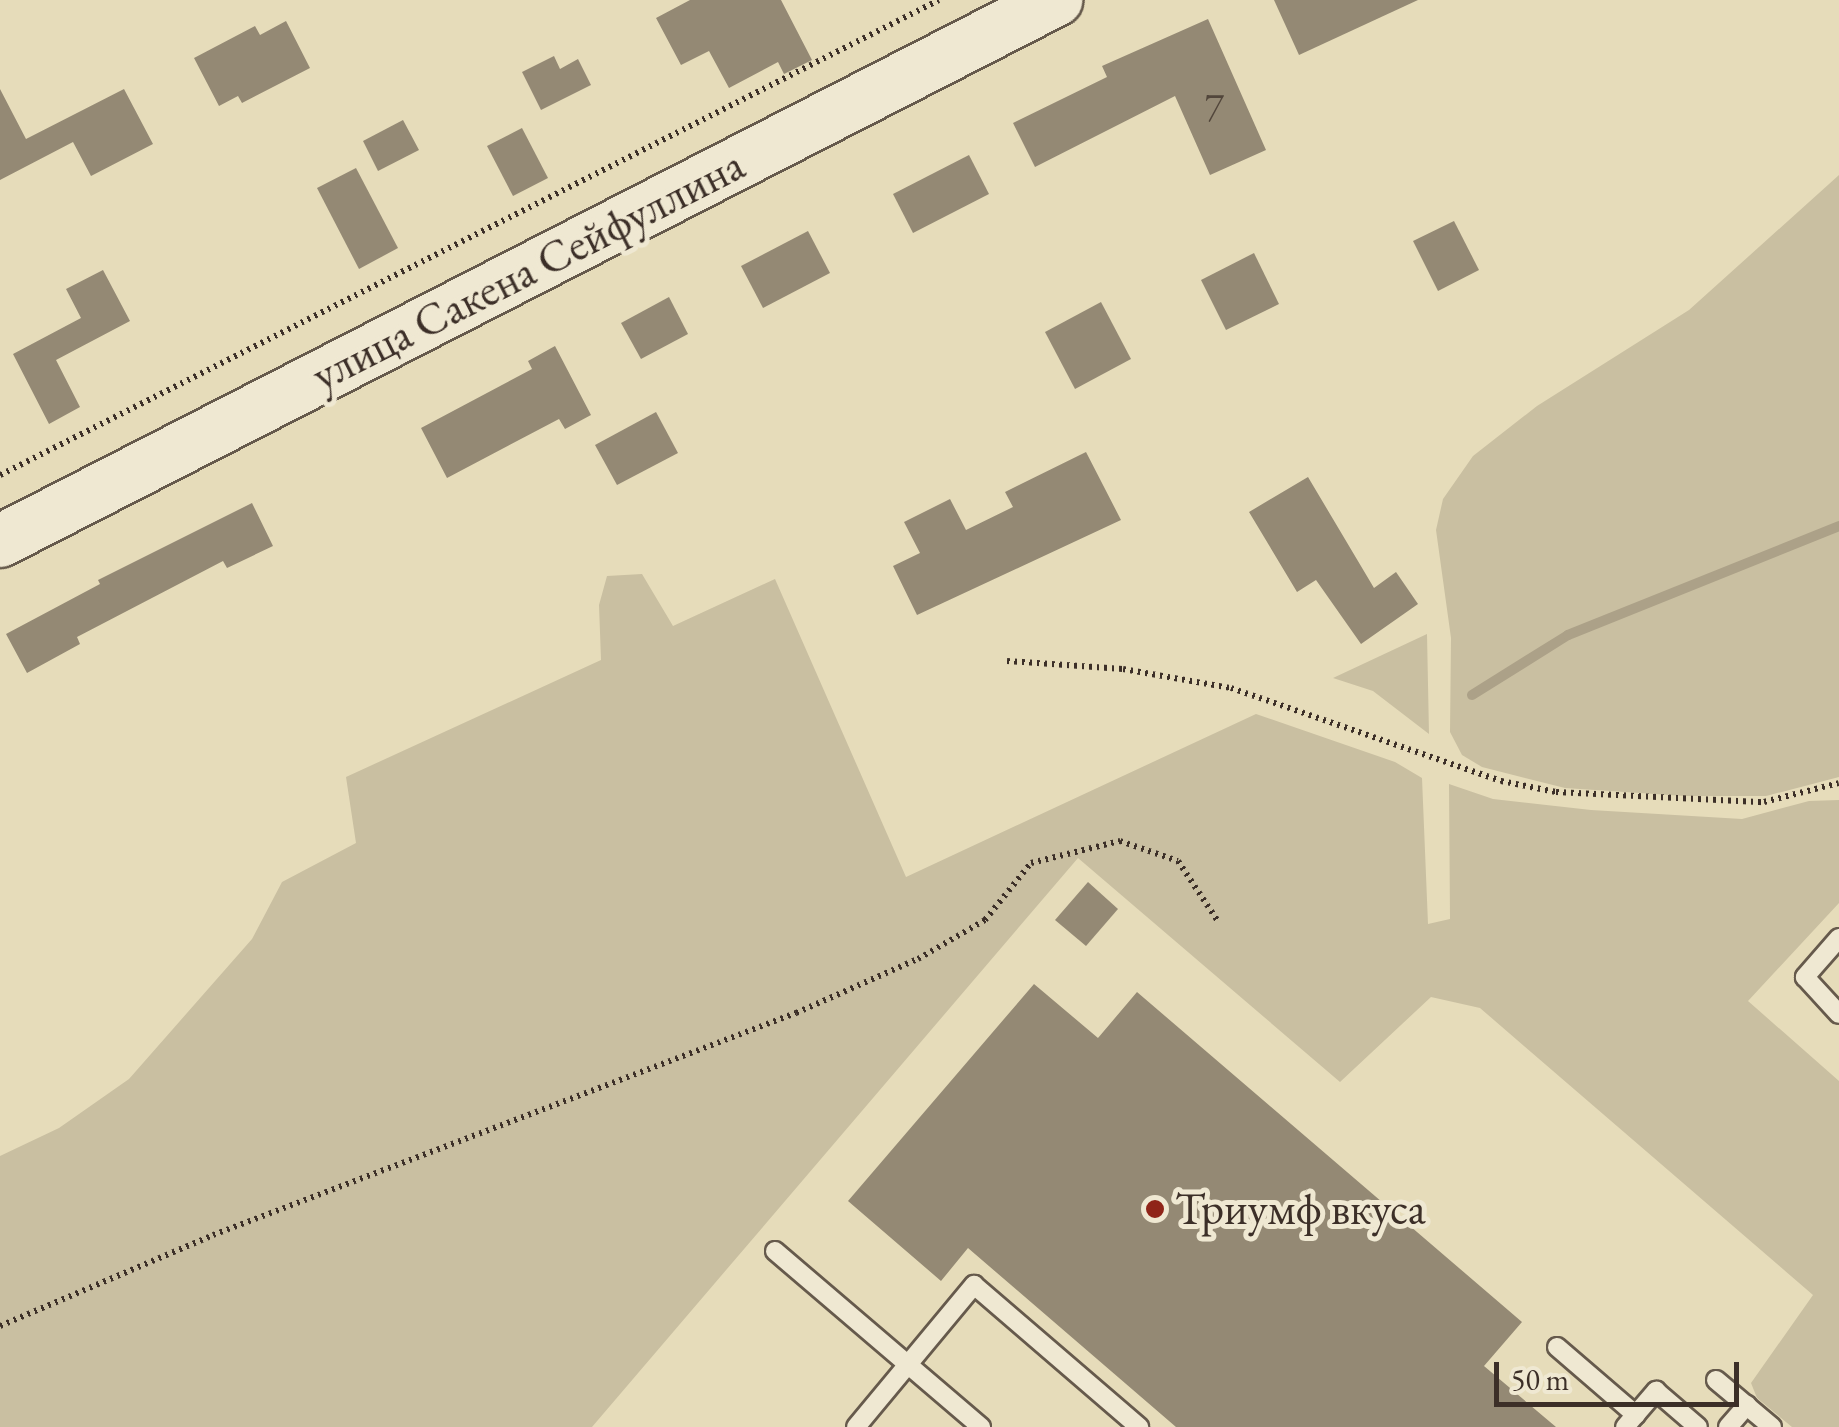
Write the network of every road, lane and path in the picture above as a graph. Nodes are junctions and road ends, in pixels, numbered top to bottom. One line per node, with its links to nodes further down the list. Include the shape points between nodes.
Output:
1 (938, 0): 3 (path)
2 (1056, 0): 4 (main road, улица Сакена Сейфуллина)
3 (0, 475)
4 (0, 540)
5 (1007, 661): 6 (path, via 1231,688 1501,781 1556,792 1764,802)
6 (1839, 782)
7 (1219, 923): 11 (path, via 1178,861 1120,841 1031,862 985,920 796,1014 214,1235)
8 (1839, 938): 9 (lane, via 1805,976)
9 (1839, 1014)
10 (775, 1251): 13 (lane)
11 (0, 1326)
12 (1557, 1347): 16 (lane)
13 (907, 1364): 17 (lane); 18 (lane); 19 (lane, via 974,1286)
14 (1716, 1380): 15 (lane)
15 (1746, 1405): 21 (lane); 22 (lane)
16 (1630, 1421): 20 (lane, via 1656,1391)
17 (856, 1427)
18 (981, 1427)
19 (1139, 1427)
20 (1698, 1427)
21 (1728, 1427)
22 (1772, 1427)

